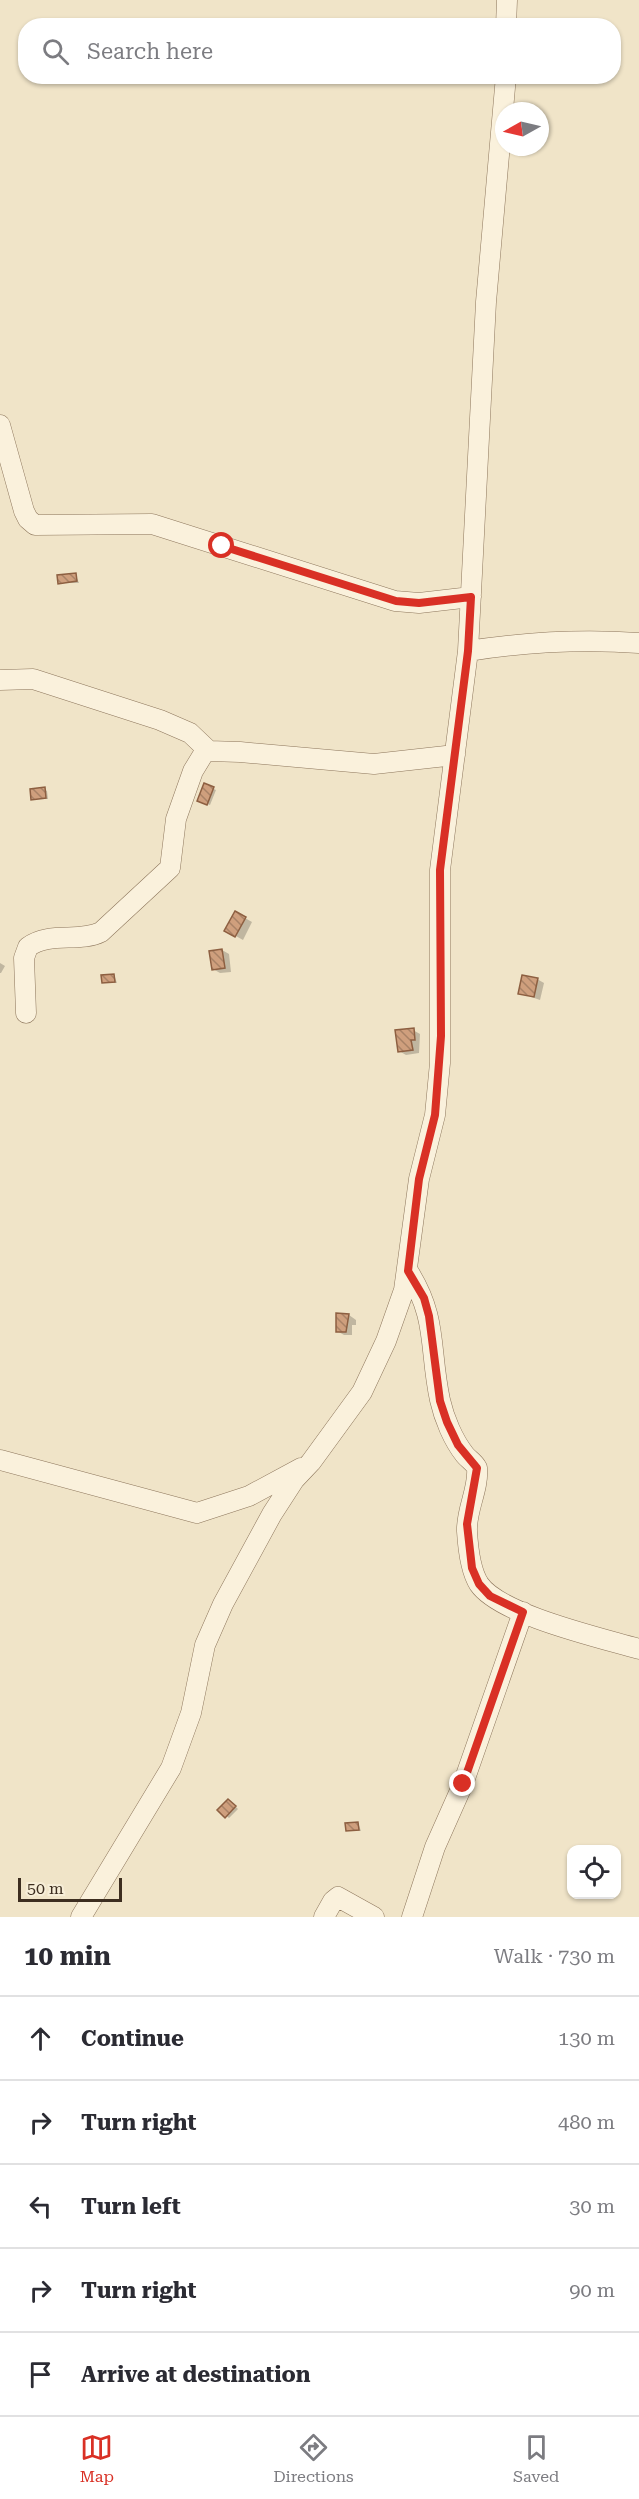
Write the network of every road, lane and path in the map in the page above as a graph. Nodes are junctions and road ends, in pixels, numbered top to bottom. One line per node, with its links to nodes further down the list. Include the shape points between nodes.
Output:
1 (507, 0): 2 (street)
2 (506, 18)
3 (505, 84): 5 (street, via 486,302)
4 (0, 425): 5 (street, via 24,511 35,525 152,524 396,601 419,603)
5 (471, 597): 7 (street)
6 (639, 643): 7 (street, via 527,642)
7 (468, 651): 10 (street)
8 (0, 680): 9 (street, via 33,679 160,720 189,733)
9 (209, 751): 10 (street, via 351,763); 11 (street, via 200,758 180,806 172,860 166,872 101,932 49,938 28,947 24,958)
10 (455, 755): 12 (street, via 440,870 441,1036 436,1105 419,1179)
11 (26, 1013)
12 (408, 1271): 14 (street, via 396,1315 362,1392); 15 (street, via 424,1298 429,1316 440,1401 447,1422 458,1445 477,1468 467,1524 472,1568 490,1596)
13 (0, 1460): 14 (street, via 197,1513 249,1496)
14 (311, 1462): 17 (street, via 272,1514 223,1604 205,1645 191,1713 171,1768)
15 (523, 1612): 16 (street); 20 (street)
16 (639, 1649)
17 (81, 1917)
18 (324, 1917): 19 (street, via 338,1898)
19 (374, 1917)
20 (412, 1917)

